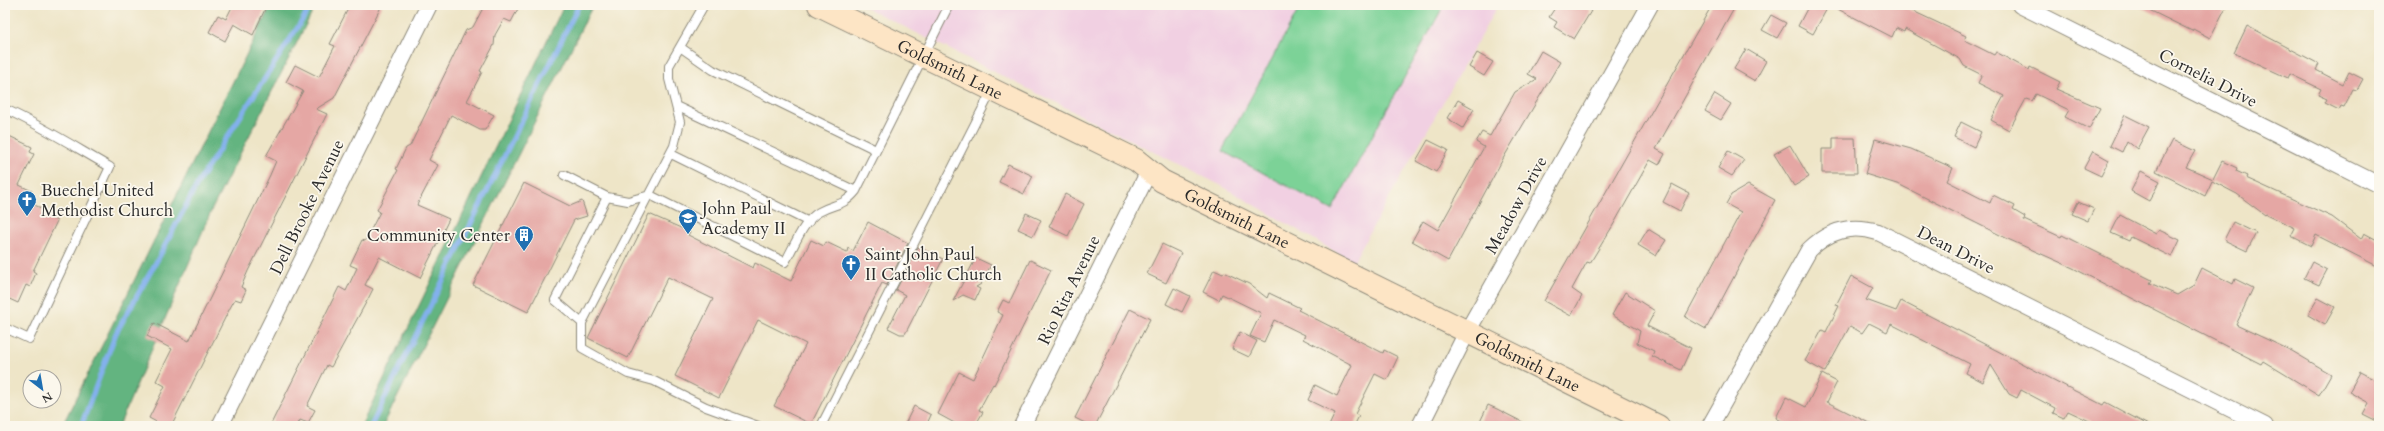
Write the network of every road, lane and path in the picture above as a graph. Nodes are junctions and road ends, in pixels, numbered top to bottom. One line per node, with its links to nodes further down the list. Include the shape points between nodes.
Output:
1 (429, 5): 24 (street, Dell Brooke Avenue)
2 (704, 5): 7 (lane)
3 (819, 5): 8 (street, Goldsmith Lane)
4 (949, 5): 8 (lane)
5 (1650, 5): 23 (street, Meadow Drive)
6 (2020, 5): 16 (street, Cornelia Drive)
7 (680, 47): 10 (lane, via 669,66 669,79); 12 (lane, via 713,70)
8 (923, 56): 9 (street, Goldsmith Lane); 12 (lane)
9 (992, 90): 14 (street, Goldsmith Lane, via 1136,160); 26 (lane)
10 (676, 106): 13 (lane, via 680,122); 17 (lane)
11 (5, 109): 22 (lane, via 39,124 52,135 110,167 29,339)
12 (876, 150): 17 (lane)
13 (671, 154): 18 (lane); 20 (lane)
14 (1149, 171): 23 (street, Goldsmith Lane, via 1162,181); 27 (street, Rio Rita Avenue)
15 (564, 175): 19 (lane)
16 (2379, 184)
17 (856, 191): 20 (lane, via 848,201 818,213)
18 (650, 195): 19 (lane, via 628,201); 20 (lane, via 785,262); 21 (lane)
19 (607, 197): 21 (lane, via 555,300)
20 (809, 222)
21 (582, 323): 25 (lane, via 582,348 628,374 654,381 706,407)
22 (5, 328)
23 (1467, 332): 28 (street, Meadow Drive); 29 (street, Goldsmith Lane)
24 (220, 426)
25 (758, 426)
26 (821, 426)
27 (1022, 426)
28 (1420, 426)
29 (1658, 426)
30 (1710, 426): 31 (street, Dean Drive, via 1808,250 1832,232 1855,228 1878,232)
31 (2265, 426)

